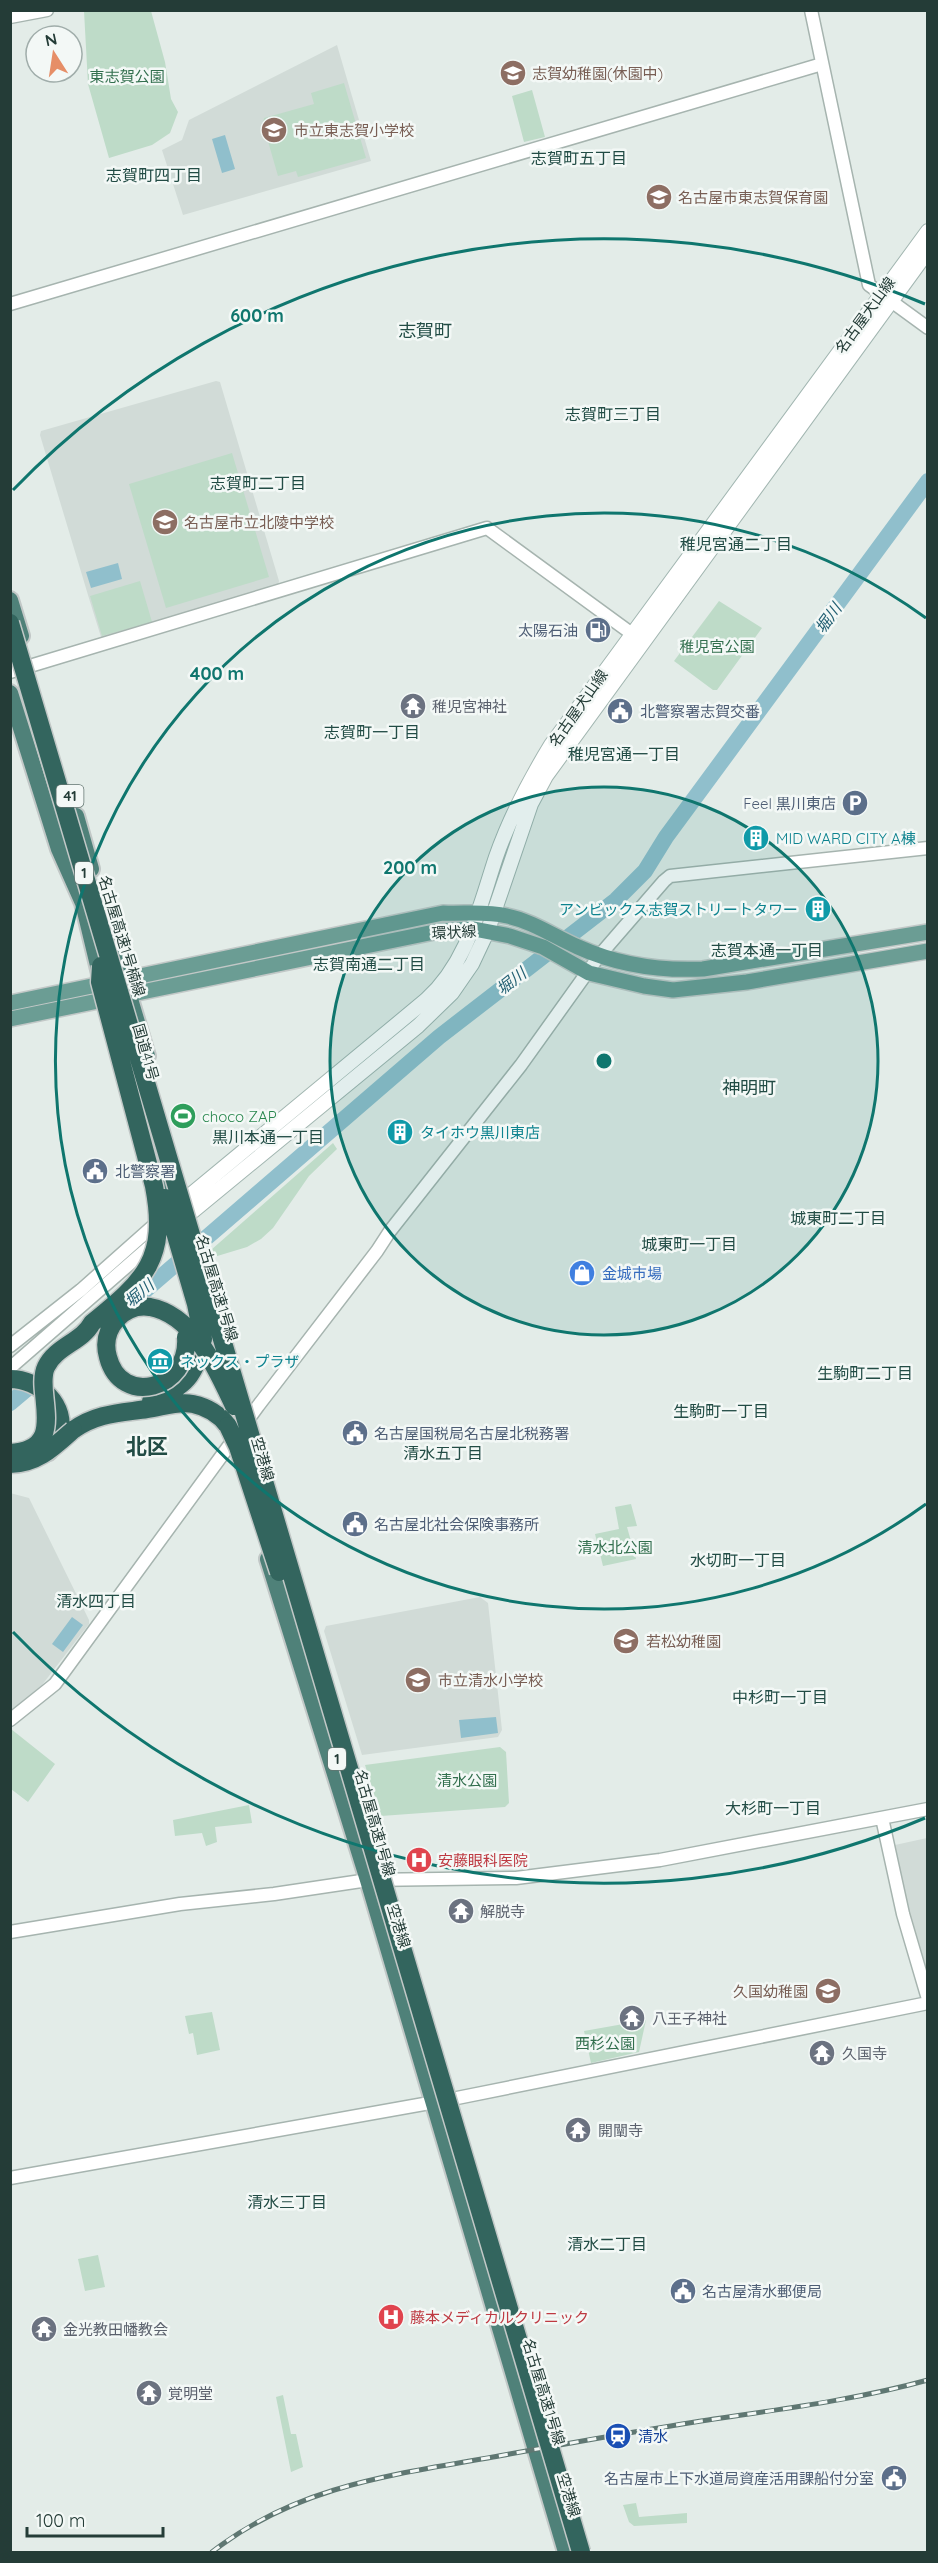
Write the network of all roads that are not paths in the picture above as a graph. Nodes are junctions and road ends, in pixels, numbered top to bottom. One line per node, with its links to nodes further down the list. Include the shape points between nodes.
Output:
1 (47, 10): 3 (street)
2 (811, 10): 4 (street)
3 (10, 17)
4 (822, 64): 7 (street, via 869,285); 8 (street)
5 (927, 231): 7 (main road, 名古屋犬山線)
6 (927, 252): 7 (main road, 名古屋犬山線)
7 (885, 298): 9 (street); 12 (main road, 名古屋犬山線); 13 (main road, 名古屋犬山線, via 745,505)
8 (10, 304)
9 (927, 328)
10 (10, 600): 15 (highway, 国道41号 / 41)
11 (10, 623): 24 (highway, 名古屋高速1号楠線 / 1, bridge)
12 (631, 634): 13 (street); 15 (street, via 487,528); 19 (main road, 名古屋犬山線, via 551,745 519,800 496,857)
13 (644, 641): 19 (main road, 名古屋犬山線, via 546,776)
14 (10, 665): 24 (highway, 名古屋高速1号楠線 / 1)
15 (30, 667): 16 (street); 26 (highway, 国道41号 / 41)
16 (10, 672)
17 (10, 693): 27 (highway, 国道41号 / 41, via 59,849 83,903)
18 (927, 848): 23 (street, via 670,876)
19 (486, 913): 20 (main road, 名古屋犬山線); 23 (main road, 環状線, via 509,916); 26 (main road, 環状線, via 413,918)
20 (481, 930): 25 (main road, 環状線, via 543,947); 26 (main road, 環状線, via 406,936); 31 (main road, 名古屋犬山線, via 462,980 418,1026)
21 (927, 932): 23 (main road, 環状線, via 703,969 649,968)
22 (927, 951): 25 (main road, 環状線, via 698,989 644,986)
23 (599, 956): 25 (street)
24 (105, 960): 30 (highway, 名古屋高速1号楠線 / 1, bridge); 35 (highway, bridge, via 100,982 160,1216 154,1252 135,1286); 40 (highway, bridge, via 203,1339 196,1366 184,1383 174,1392); 46 (highway, 名古屋高速1号線 / 1, bridge)
25 (589, 973): 41 (street)
26 (128, 986): 27 (main road, 環状線); 31 (highway, 国道41号 / 41)
27 (105, 991): 28 (main road, 環状線); 29 (main road, 環状線); 32 (highway, 国道41号 / 41)
28 (10, 1002)
29 (10, 1019)
30 (159, 1122): 47 (highway, 名古屋高速1号線 / 1, bridge)
31 (191, 1204): 32 (main road, 名古屋犬山線); 33 (highway, 国道41号 / 41)
32 (174, 1217): 34 (highway, 国道41号 / 41, bridge); 36 (street); 37 (street)
33 (208, 1263): 41 (highway, 空港線 / 41)
34 (192, 1282): 42 (highway, 空港線 / 41)
35 (88, 1330): 43 (highway, bridge, via 58,1350 45,1369 44,1434 29,1448); 47 (highway, bridge, via 134,1305 159,1308 167,1312 173,1317 179,1322 185,1333 187,1344 180,1368 163,1383 141,1387 119,1377 107,1357 108,1334 124,1313 143,1306 162,1311 166,1312 170,1314 176,1319 198,1342 238,1415)
36 (10, 1346)
37 (10, 1368)
38 (10, 1379): 45 (highway, bridge, via 37,1384 54,1400 59,1418 59,1436 45,1456 29,1467)
39 (10, 1391): 44 (highway, bridge, via 38,1400 51,1422 49,1434 38,1451)
40 (136, 1408): 45 (highway, bridge, via 94,1418 39,1457); 46 (highway, bridge, via 193,1404 211,1410 225,1422 238,1447)
41 (250, 1416): 42 (street); 52 (highway, 空港線 / 41)
42 (235, 1438): 48 (street, via 55,1684); 51 (highway, 空港線 / 41, via 267,1556)
43 (10, 1453)
44 (10, 1459)
45 (10, 1467)
46 (292, 1604): 59 (highway, 名古屋高速1号線 / 1)
47 (306, 1624): 60 (highway, 名古屋高速1号線 / 1, bridge)
48 (10, 1720)
49 (927, 1809): 50 (street)
50 (882, 1818): 52 (street, via 618,1866 516,1878); 54 (street)
51 (368, 1880): 52 (street); 53 (street); 56 (highway, 空港線 / 41)
52 (386, 1881): 55 (highway, 空港線 / 41)
53 (10, 1932)
54 (927, 2001): 55 (street)
55 (452, 2099): 56 (street); 61 (highway, 空港線 / 41)
56 (432, 2102): 57 (street); 58 (highway, 空港線 / 41)
57 (10, 2178)
58 (566, 2553)
59 (573, 2553)
60 (581, 2553)
61 (586, 2553)

